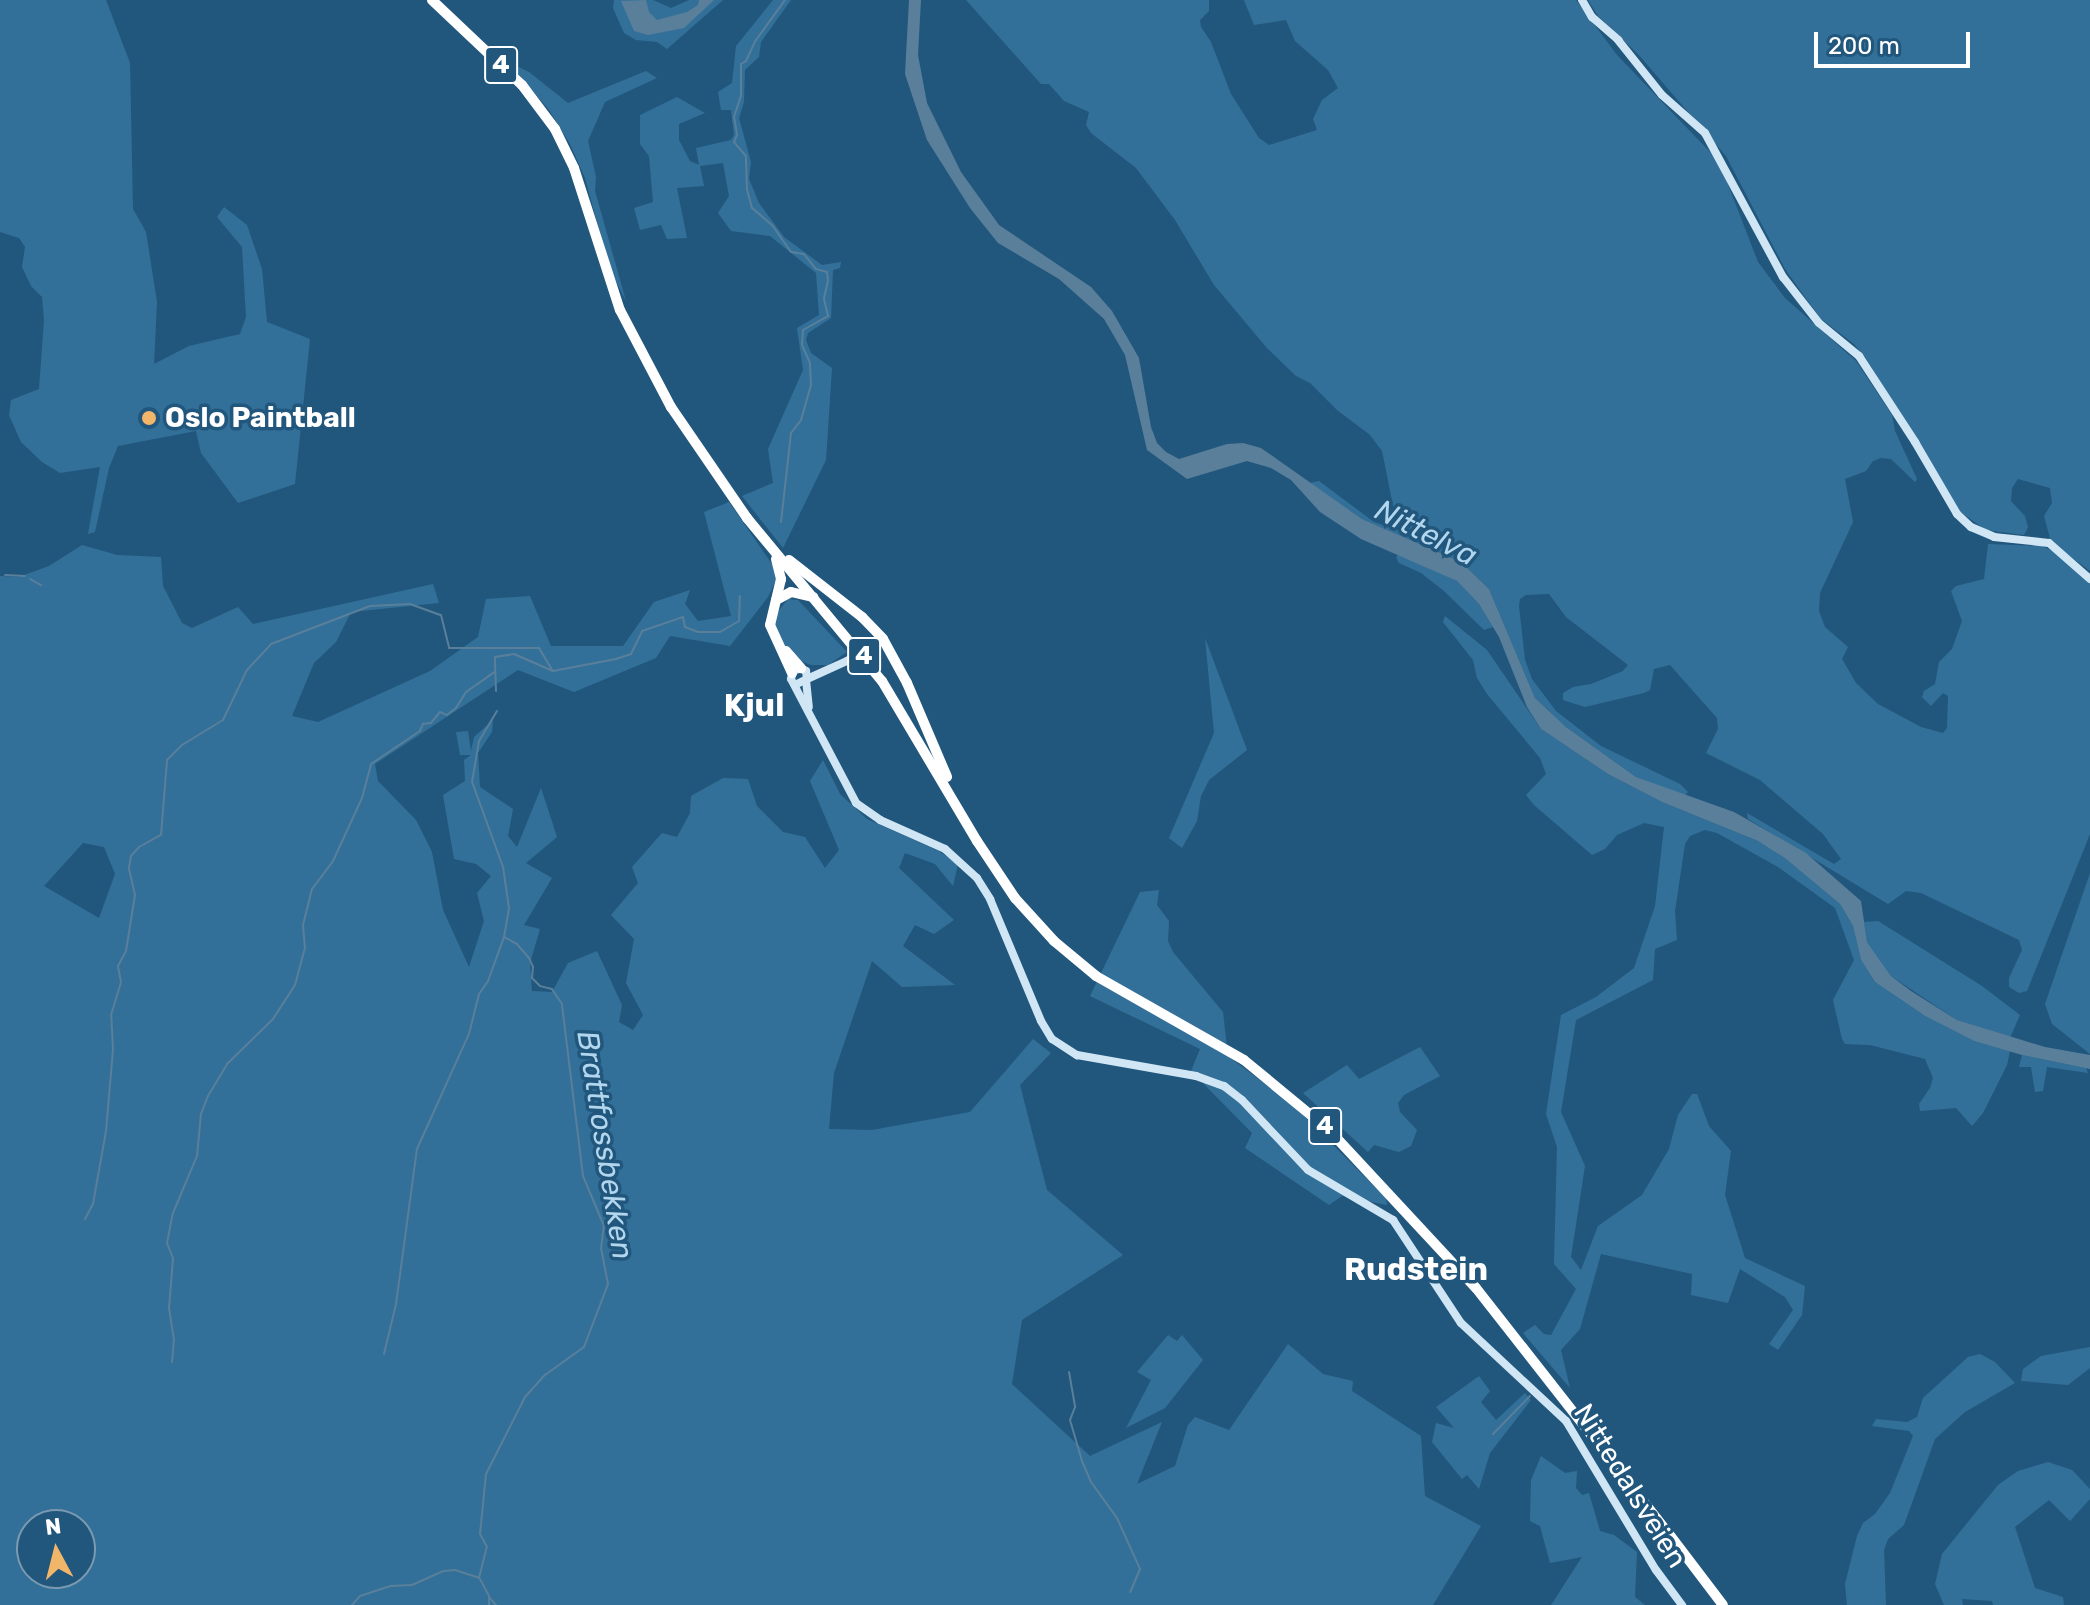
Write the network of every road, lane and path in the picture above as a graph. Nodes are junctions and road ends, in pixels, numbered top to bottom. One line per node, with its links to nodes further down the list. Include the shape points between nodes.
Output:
1 (432, 0): 3 (highway, 4, via 522,85 550,121 574,168 604,270 639,352 694,444)
2 (1582, 0): 5 (main road, via 1662,95 1705,133 1783,277 1822,327 1855,351 1957,514 1994,537 2049,543)
3 (757, 531): 4 (highway, 4); 8 (highway, 4, via 862,617)
4 (772, 550): 6 (highway, 4); 7 (highway, 4, via 781,576)
5 (2090, 579)
6 (814, 598): 7 (highway, via 791,592); 10 (highway, 4, via 882,681)
7 (774, 602): 9 (highway, 4, via 769,622)
8 (878, 642): 9 (main road, bridge, via 832,669); 11 (highway, 4, via 907,683)
9 (801, 676): 13 (main road, Nittedalsveien, via 808,708 856,803 880,820 945,849 977,878 1043,1026 1059,1046 1084,1057 1224,1086 1308,1170 1397,1224 1457,1318 1566,1421)
10 (940, 774): 11 (highway, 4); 12 (highway, 4, via 999,877 1064,950 1113,988 1267,1077 1389,1192 1510,1330)
11 (954, 794): 12 (highway, 4, via 1003,875 1067,947 1116,984 1270,1073 1375,1170 1505,1317)
12 (1668, 1533): 14 (highway, 4)
13 (1682, 1605)
14 (1723, 1605)

